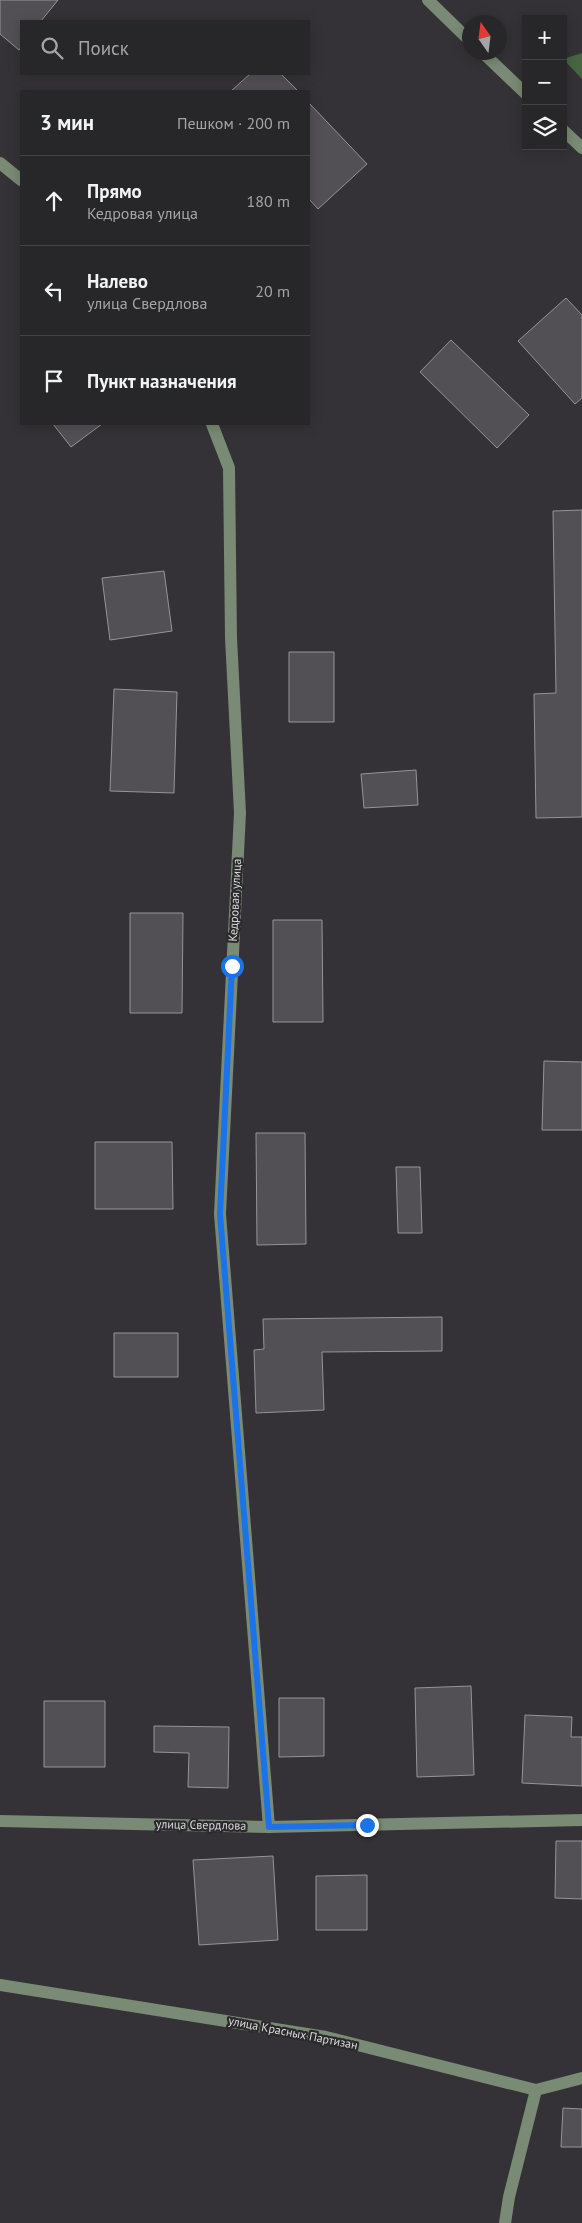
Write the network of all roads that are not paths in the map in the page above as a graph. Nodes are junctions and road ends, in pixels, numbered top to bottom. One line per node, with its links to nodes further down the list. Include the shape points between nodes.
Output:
1 (428, 0): 2 (street)
2 (462, 32)
3 (490, 60): 4 (street)
4 (522, 90)
5 (567, 134): 6 (street)
6 (582, 148)
7 (0, 163): 8 (street)
8 (20, 179)
9 (212, 425): 12 (street, Кедровая улица, via 228,468 231,638 240,813 220,1214)
10 (582, 1820): 12 (street, улица Свердлова)
11 (0, 1821): 12 (street, улица Свердлова)
12 (269, 1827)
13 (0, 1984): 15 (street, улица Красных Партизан, via 326,2037)
14 (582, 2078): 15 (street, улица Красных Партизан)
15 (536, 2090): 16 (street)
16 (505, 2223)

